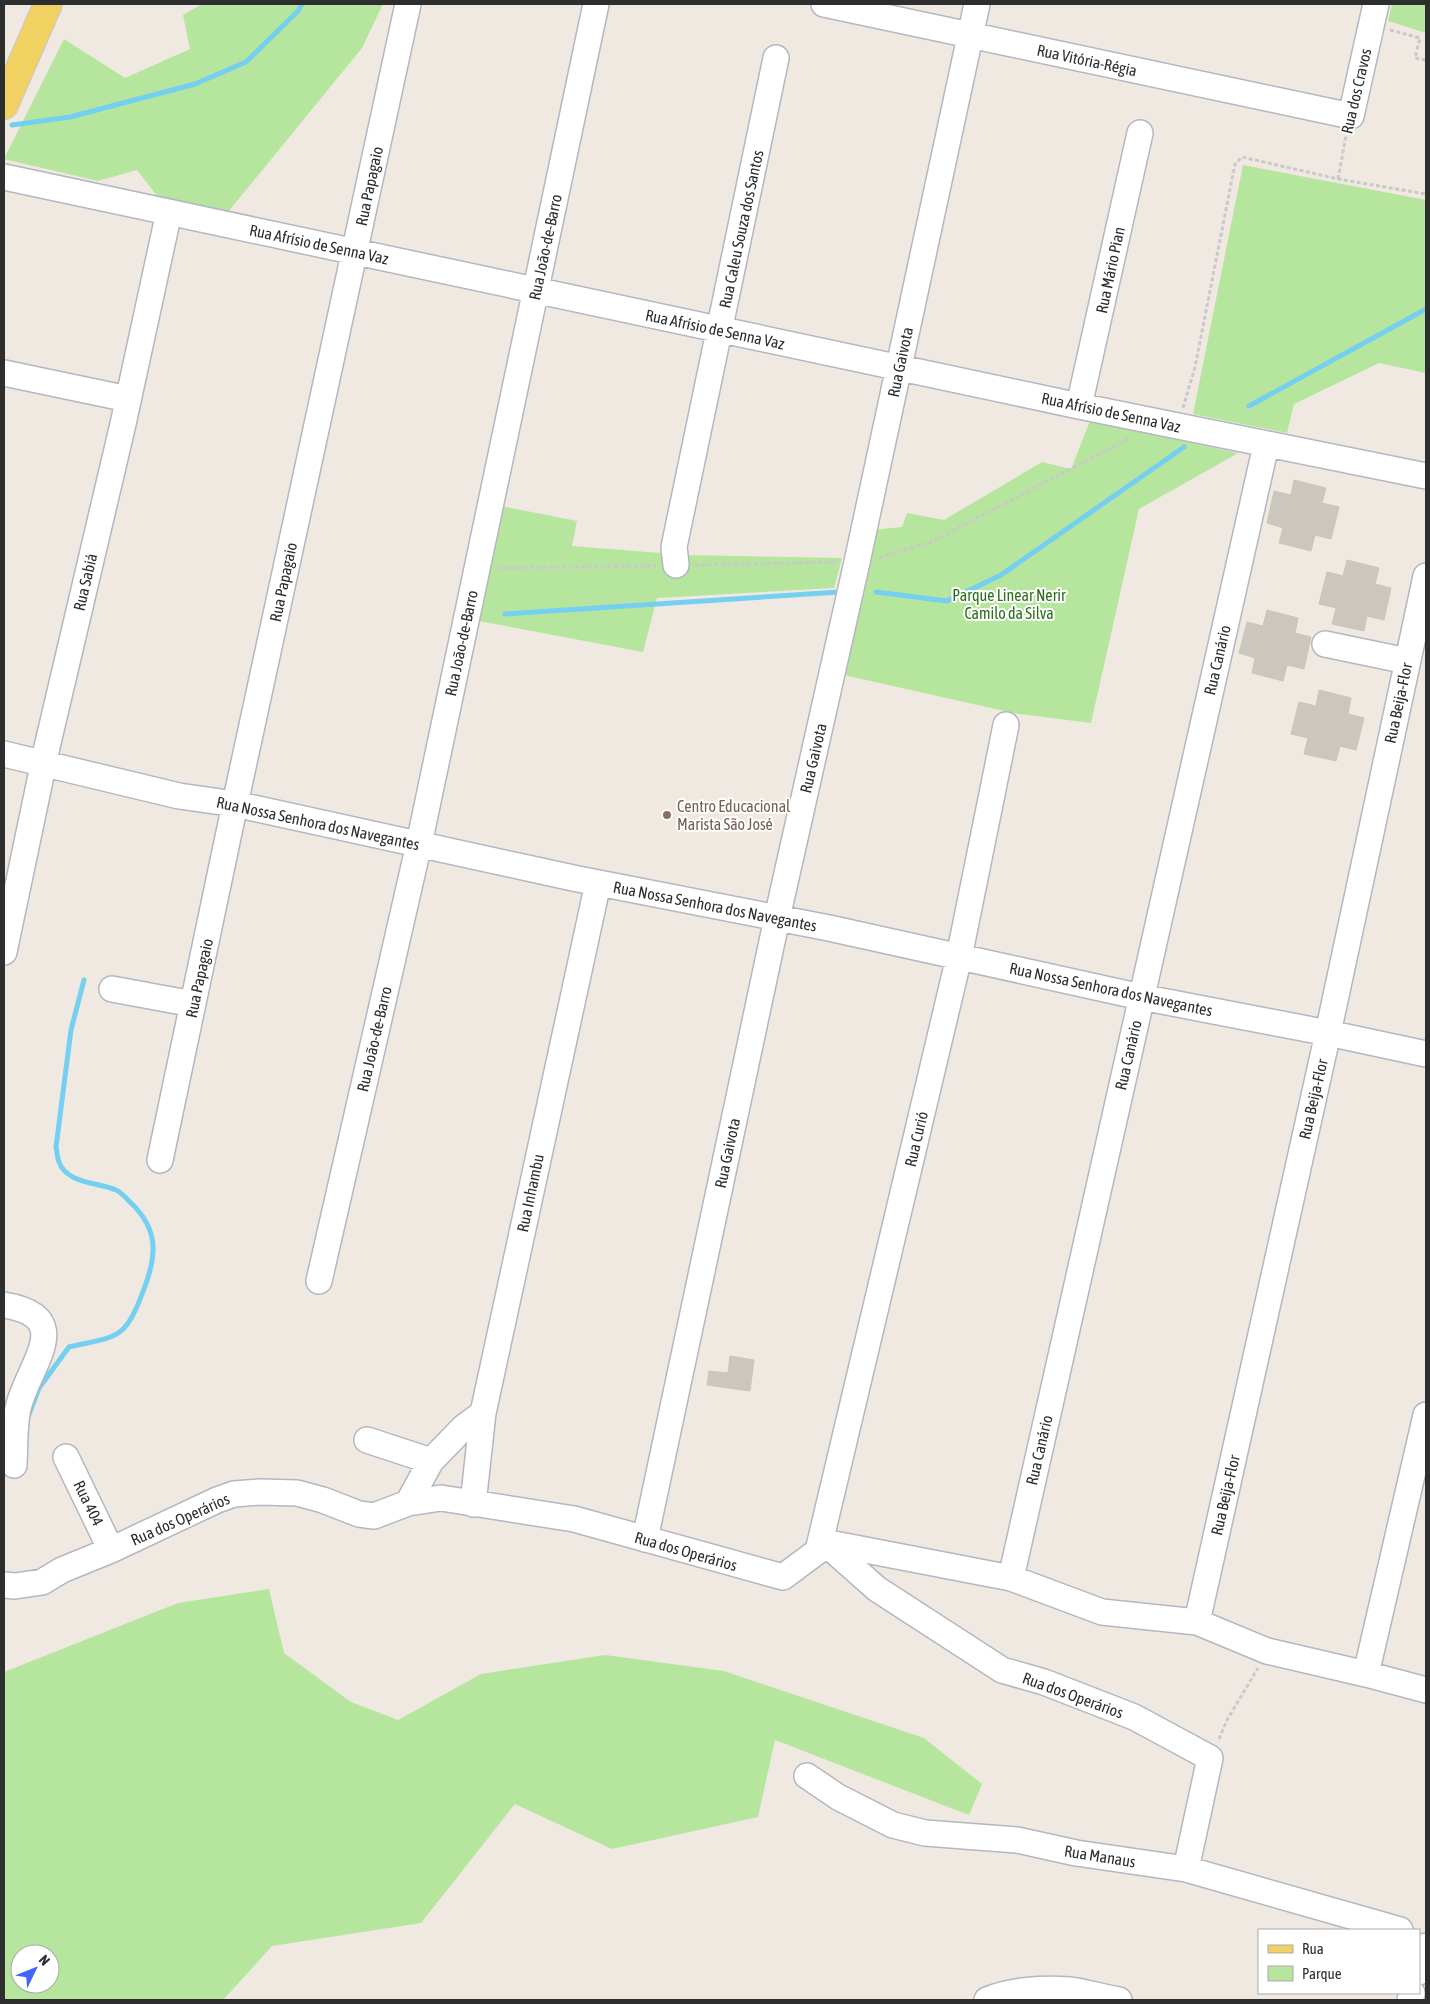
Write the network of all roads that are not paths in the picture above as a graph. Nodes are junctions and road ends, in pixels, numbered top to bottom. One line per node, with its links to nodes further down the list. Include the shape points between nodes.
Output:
1 (38, 4): 10 (main road)
2 (48, 4): 10 (main road)
3 (408, 4): 15 (street, Rua Papagaio)
4 (596, 4): 16 (street, Rua João-de-Barro)
5 (824, 4): 8 (street, Rua Vitória-Régia)
6 (978, 4): 8 (street, Rua Gaivota)
7 (1376, 4): 11 (street, Rua dos Cravos)
8 (971, 35): 11 (street, Rua Vitória-Régia); 18 (street, Rua Gaivota)
9 (776, 58): 17 (street, Rua Caleu Souza dos Santos)
10 (4, 96)
11 (1351, 116)
12 (1140, 133): 21 (street, Rua Mário Pian)
13 (4, 177): 14 (street, Rua Afrísio de Senna Vaz)
14 (169, 212): 15 (street, Rua Afrísio de Senna Vaz); 20 (street, Rua Sabiá)
15 (355, 252): 16 (street, Rua Afrísio de Senna Vaz); 31 (street, Rua Papagaio)
16 (535, 290): 17 (street, Rua Afrísio de Senna Vaz); 32 (street, Rua João-de-Barro)
17 (720, 330): 18 (street, Rua Afrísio de Senna Vaz); 24 (street, Rua Caleu Souza dos Santos)
18 (899, 368): 21 (street, Rua Afrísio de Senna Vaz); 34 (street, Rua Gaivota)
19 (4, 372): 20 (street)
20 (128, 399): 30 (street, Rua Sabiá)
21 (1080, 406): 22 (street, Rua Afrísio de Senna Vaz)
22 (1266, 445): 23 (street, Rua Afrísio de Senna Vaz); 38 (street, Rua Canário)
23 (1426, 476)
24 (675, 556)
25 (1426, 576): 27 (street, Rua Beija-Flor)
26 (1325, 644): 27 (street)
27 (1407, 661): 40 (street, Rua Beija-Flor)
28 (1006, 725): 36 (street, Rua Curió)
29 (4, 754): 30 (street, Rua Nossa Senhora dos Navegantes)
30 (44, 763): 31 (street, Rua Nossa Senhora dos Navegantes, via 178,796); 35 (street, Rua Sabiá)
31 (235, 804): 32 (street, Rua Nossa Senhora dos Navegantes); 39 (street, Rua Papagaio)
32 (419, 844): 33 (street, Rua Nossa Senhora dos Navegantes); 43 (street, Rua João-de-Barro)
33 (598, 882): 34 (street, Rua Nossa Senhora dos Navegantes); 45 (street, Rua Inhambu)
34 (777, 918): 36 (street, Rua Nossa Senhora dos Navegantes); 53 (street, Rua Gaivota)
35 (4, 952)
36 (960, 957): 38 (street, Rua Nossa Senhora dos Navegantes); 54 (street, Rua Curió)
37 (112, 989): 39 (street)
38 (1141, 997): 40 (street, Rua Nossa Senhora dos Navegantes); 56 (street, Rua Canário)
39 (193, 1004): 42 (street, Rua Papagaio)
40 (1328, 1033): 41 (street, Rua Nossa Senhora dos Navegantes); 58 (street, Rua Beija-Flor)
41 (1426, 1054)
42 (160, 1160)
43 (319, 1281)
44 (4, 1305): 50 (street, via 28,1312 42,1322 44,1334 43,1347 18,1410)
45 (483, 1414): 49 (street, via 464,1427); 52 (street, Rua Inhambu)
46 (1426, 1415): 59 (street)
47 (367, 1440): 49 (street)
48 (66, 1457): 55 (street, Rua 404)
49 (431, 1461): 51 (street)
50 (14, 1465)
51 (408, 1503): 52 (street, Rua dos Operários, via 442,1498); 55 (street, Rua dos Operários, via 374,1516 298,1493 234,1494)
52 (472, 1504): 53 (street, Rua dos Operários, via 574,1519)
53 (645, 1540): 54 (street, Rua dos Operários, via 783,1578)
54 (821, 1547): 56 (street); 62 (street, Rua dos Operários, via 877,1589 1002,1670 1044,1682 1134,1717 1210,1758)
55 (112, 1550): 57 (street, Rua dos Operários, via 62,1570 42,1582)
56 (1011, 1578): 58 (street, via 1102,1612)
57 (4, 1585)
58 (1197, 1622): 59 (street, via 1267,1651)
59 (1366, 1674): 60 (street)
60 (1426, 1690)
61 (807, 1776): 62 (street, Rua Manaus, via 838,1797 893,1825 925,1833 1017,1840 1076,1853)
62 (1186, 1869): 63 (street, Rua Manaus)
63 (1396, 1929)
64 (1426, 1946): 65 (street)
65 (1420, 1968)
66 (987, 2000): 67 (street, via 1000,1995 1070,1990)
67 (1119, 2000)

